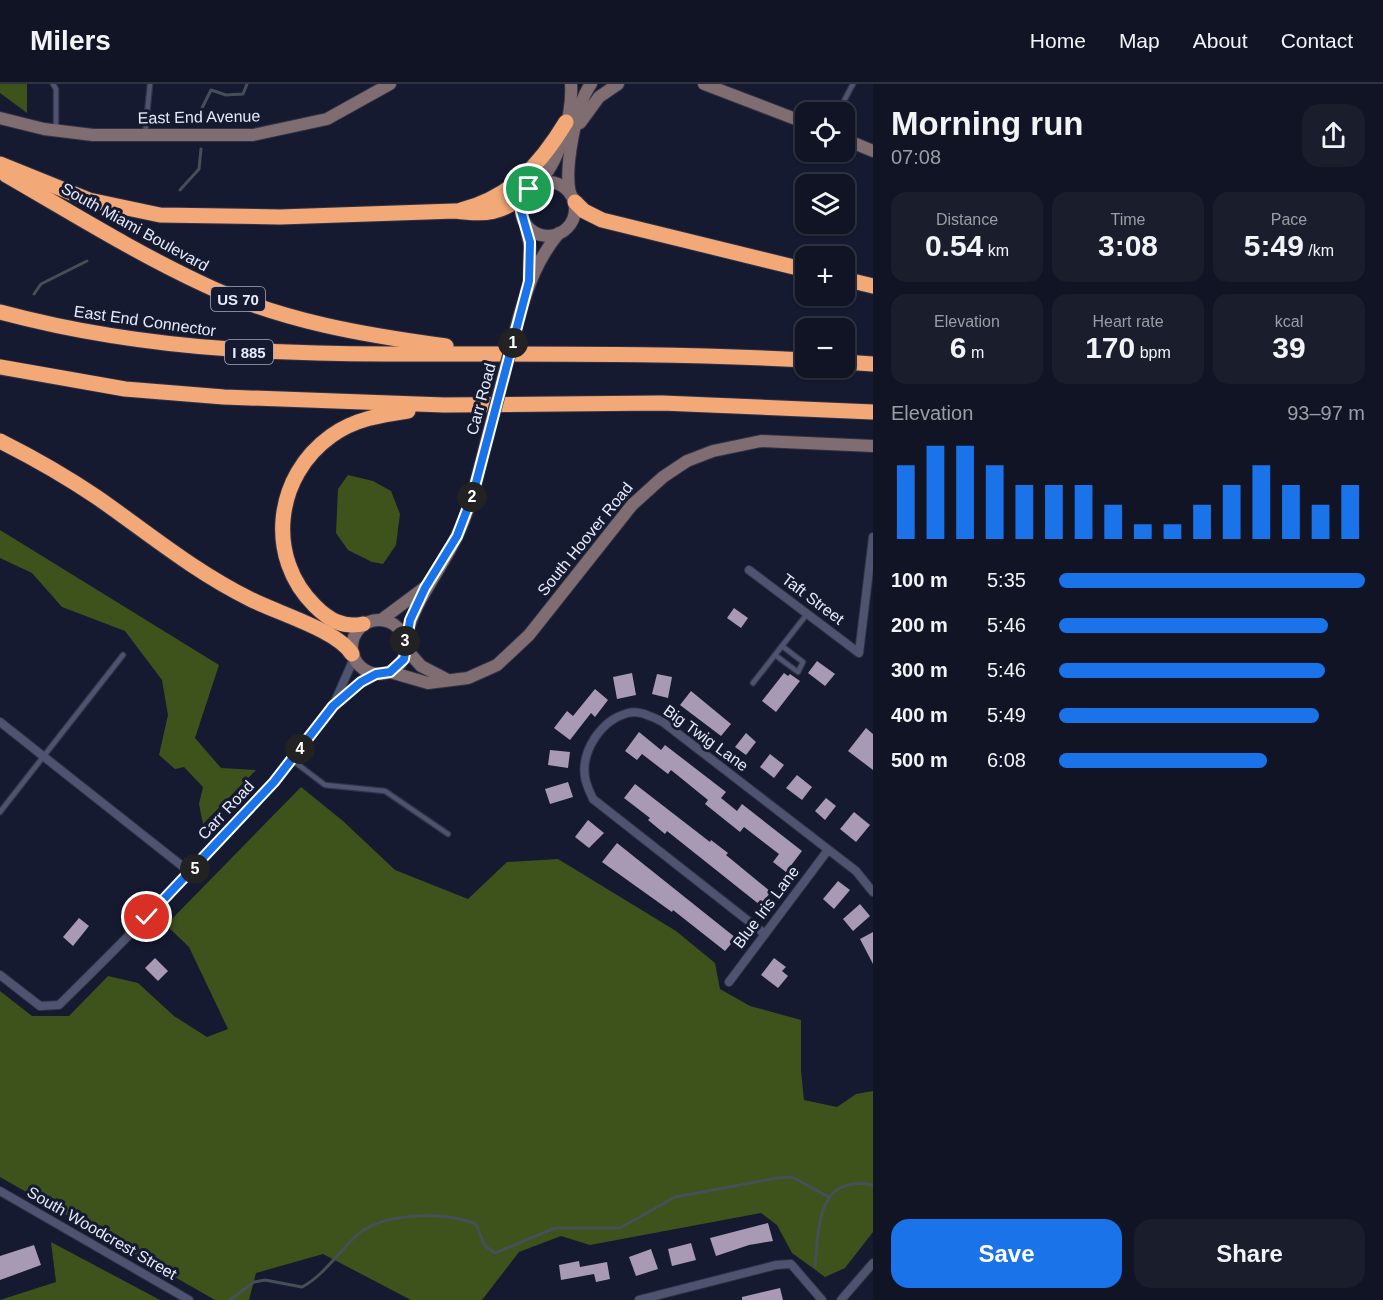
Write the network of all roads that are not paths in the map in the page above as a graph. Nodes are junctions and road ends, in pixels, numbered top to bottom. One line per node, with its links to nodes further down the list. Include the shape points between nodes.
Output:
1 (53, 84): 13 (lane)
2 (150, 84): 14 (lane)
3 (390, 84): 14 (street, East End Avenue, via 346,110 288,129 237,136)
4 (571, 84): 12 (street)
5 (591, 84): 12 (street)
6 (618, 84): 12 (street)
7 (704, 84): 11 (street)
8 (853, 84): 9 (lane)
9 (843, 102)
10 (0, 118): 13 (street, East End Avenue)
11 (795, 119)
12 (571, 125): 19 (street, via 554,162); 20 (street, via 567,171); 21 (highway, via 532,170 498,195)
13 (56, 131): 14 (street, East End Avenue)
14 (145, 135)
15 (855, 144): 16 (street)
16 (873, 151)
17 (0, 164): 21 (highway, via 89,201 160,215 256,217)
18 (0, 171): 29 (highway, South Miami Boulevard / US 70, via 119,242 206,286 256,305 360,333)
19 (531, 188): 20 (street, via 555,182); 21 (highway, via 507,208 494,213); 22 (street, via 521,206)
20 (572, 197): 23 (street, via 573,220); 24 (highway, via 584,211 602,220)
21 (455, 211)
22 (525, 224): 23 (street, via 541,235); 25 (street, Carr Road, via 530,247)
23 (559, 233): 25 (street, Carr Road)
24 (795, 267)
25 (529, 281): 40 (street, Carr Road, bridge, via 464,521)
26 (855, 282): 27 (highway)
27 (873, 286)
28 (0, 312): 29 (highway, East End Connector / I 885, via 131,340 226,351 298,355)
29 (502, 354): 30 (highway, I 885)
30 (795, 360)
31 (855, 363): 32 (highway)
32 (873, 364)
33 (0, 367): 34 (highway, via 76,383 175,394)
34 (444, 405): 35 (highway, via 662,403); 43 (highway, via 385,414 344,428 311,454 289,489 282,516 283,545 298,586 316,608 334,621 350,626)
35 (873, 412)
36 (0, 441): 48 (highway, via 75,483 223,584 338,638)
37 (873, 446): 51 (street, South Hoover Road, via 760,441 713,450 687,461 632,505 543,618 506,658 478,675)
38 (873, 537): 41 (street, Taft Street, via 859,653)
39 (749, 570): 41 (street, Taft Street)
40 (425, 588): 42 (street, Carr Road); 44 (street, Carr Road, via 410,620)
41 (807, 614): 45 (lane)
42 (381, 620): 43 (street); 44 (street, via 398,628)
43 (363, 624): 48 (street, via 352,640)
44 (406, 645): 49 (street, via 401,663); 51 (street, via 420,666)
45 (782, 646): 47 (lane); 47 (lane, via 803,662 798,672)
46 (123, 655): 55 (lane)
47 (775, 655): 52 (lane)
48 (353, 656): 50 (street, via 363,669); 53 (street, Carr Road)
49 (390, 672): 50 (street); 51 (street, South Hoover Road, via 428,683)
50 (376, 674): 53 (street, Carr Road)
51 (446, 680)
52 (753, 683)
53 (333, 706): 56 (street, Carr Road)
54 (0, 722): 55 (street)
55 (44, 756): 57 (lane); 60 (street)
56 (292, 760): 58 (lane, via 325,785 385,790); 60 (street, Carr Road)
57 (0, 812)
58 (448, 834)
59 (828, 850): 61 (street, Big Twig Lane, via 856,872); 62 (street, Blue Iris Lane); 62 (street, Big Twig Lane, via 663,722 643,713 627,713 606,724 593,740 585,761 585,778 593,799)
60 (191, 873): 63 (street, Carr Road, via 59,1005 40,1006)
61 (873, 892)
62 (765, 934): 64 (street, Blue Iris Lane)
63 (0, 975)
64 (729, 982)
65 (0, 1191): 68 (street, South Woodcrest Street)
66 (873, 1263): 71 (street)
67 (657, 1298): 69 (street); 70 (street, via 791,1264)
68 (189, 1300)
69 (639, 1300)
70 (822, 1300)
71 (841, 1300)

